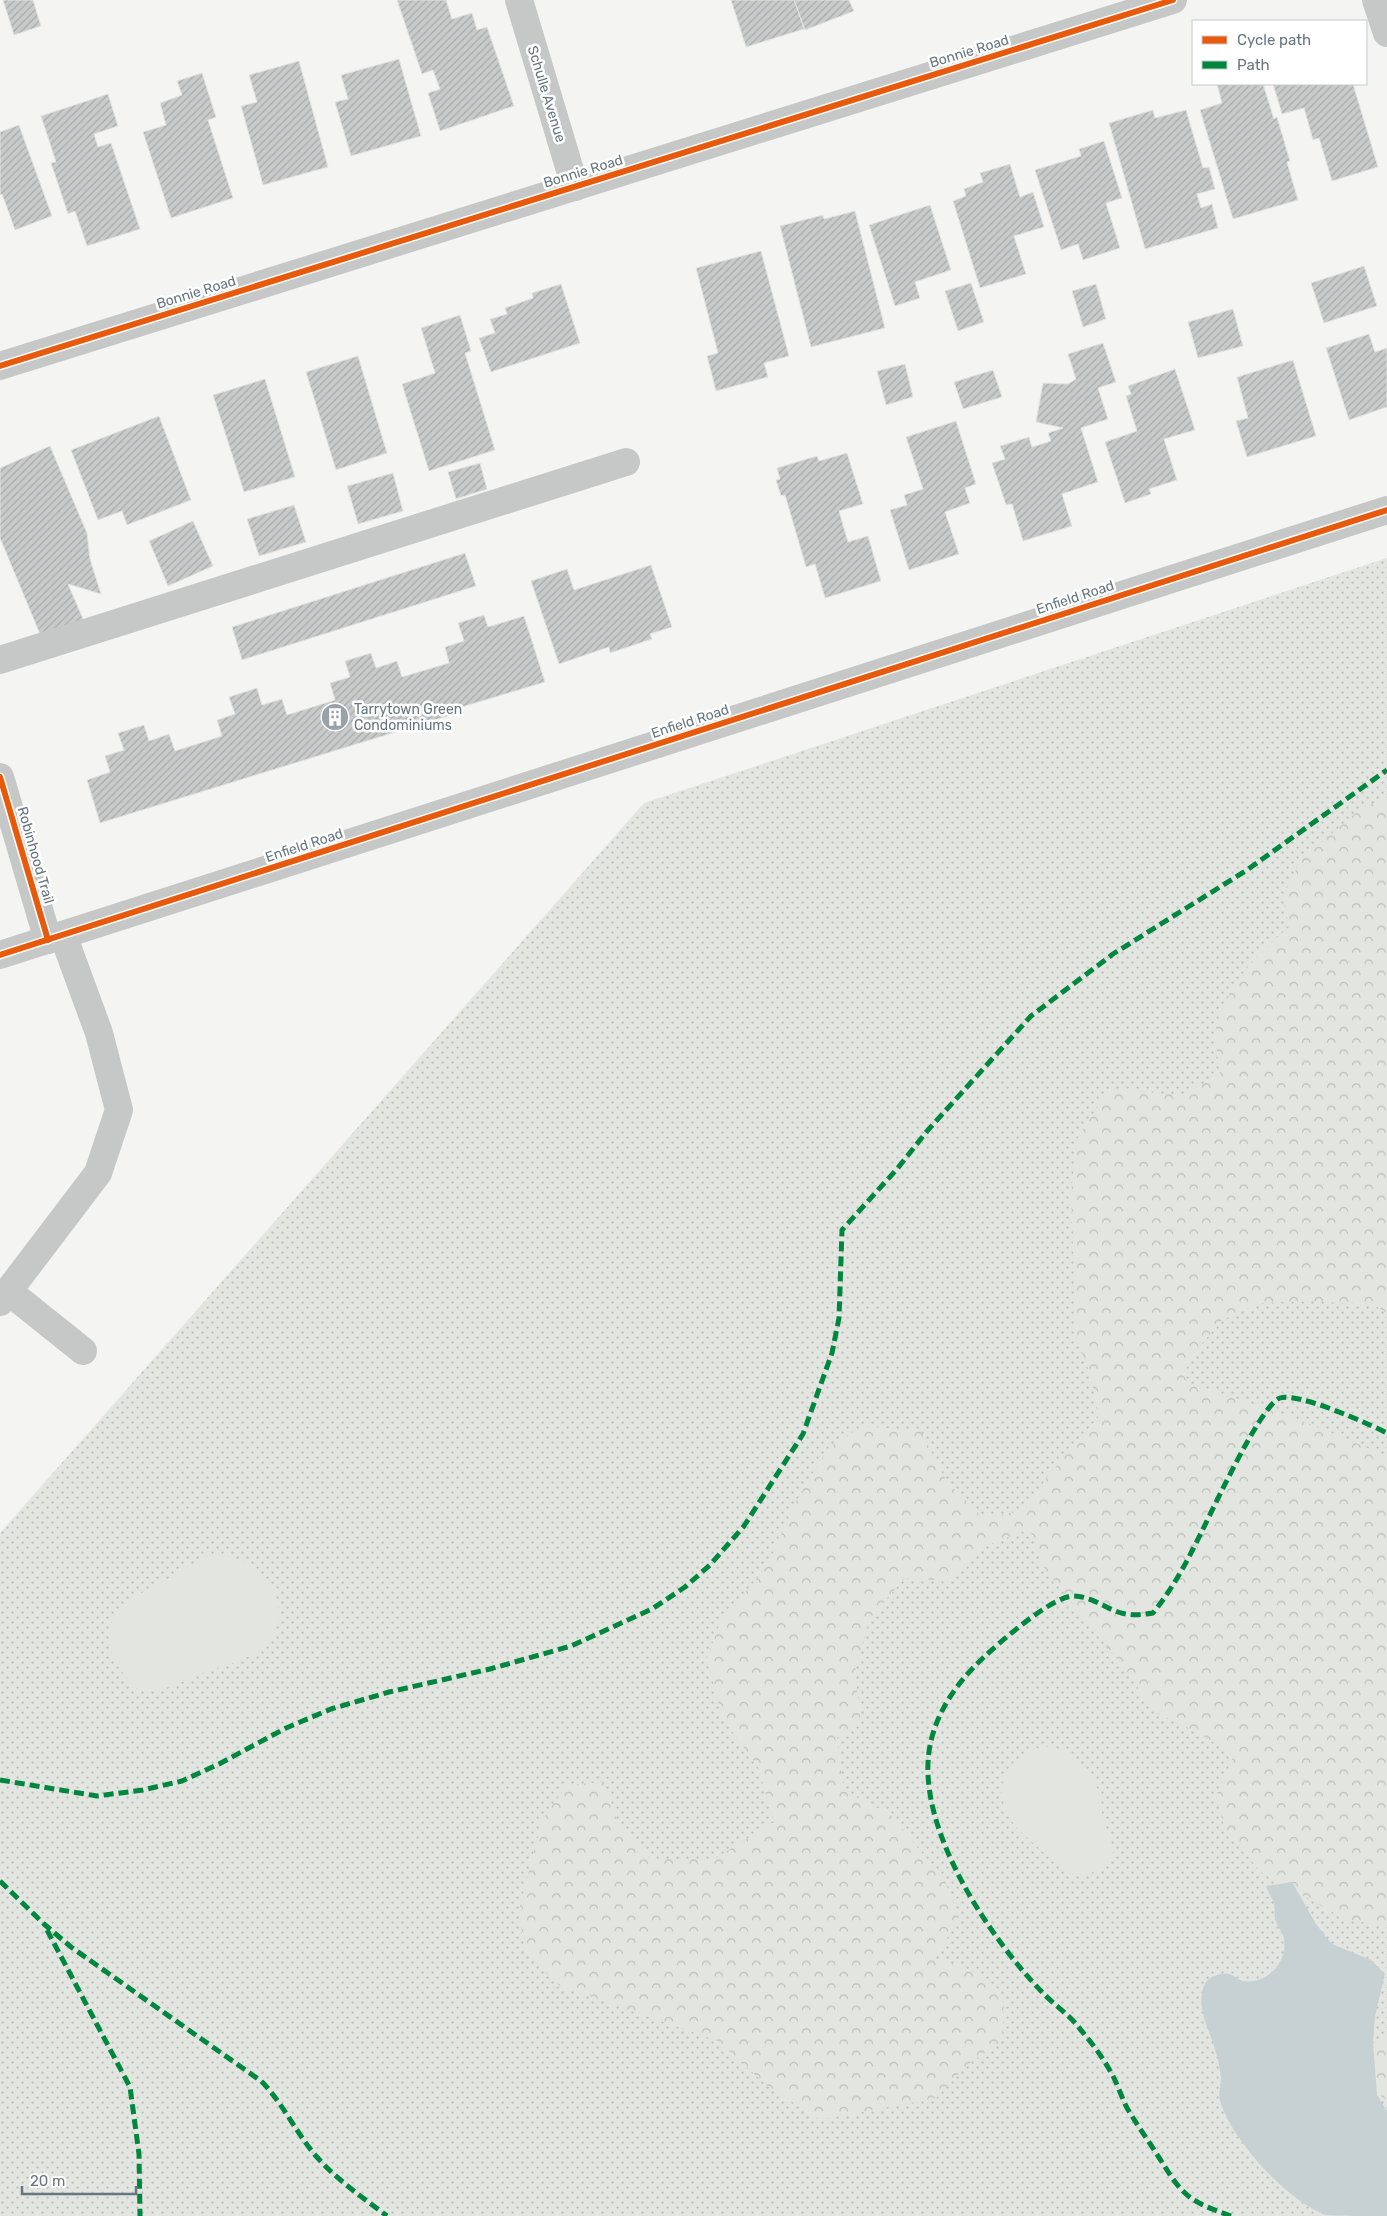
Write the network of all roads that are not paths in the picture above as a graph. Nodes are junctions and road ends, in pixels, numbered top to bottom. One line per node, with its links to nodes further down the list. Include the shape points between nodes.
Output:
1 (519, 0): 5 (street, Schulle Avenue)
2 (1173, 0): 5 (street, Bonnie Road)
3 (1376, 0): 4 (street)
4 (1387, 33)
5 (575, 187): 6 (street, Bonnie Road)
6 (0, 366)
7 (626, 462): 9 (street)
8 (1387, 510): 11 (street, Enfield Road)
9 (0, 660)
10 (0, 778): 11 (street, Robinhood Trail)
11 (56, 938): 12 (street, Enfield Road); 13 (street, Robinhood Trail, via 99,1033 119,1110 98,1172)
12 (0, 955)
13 (4, 1296): 14 (street)
14 (83, 1351)

